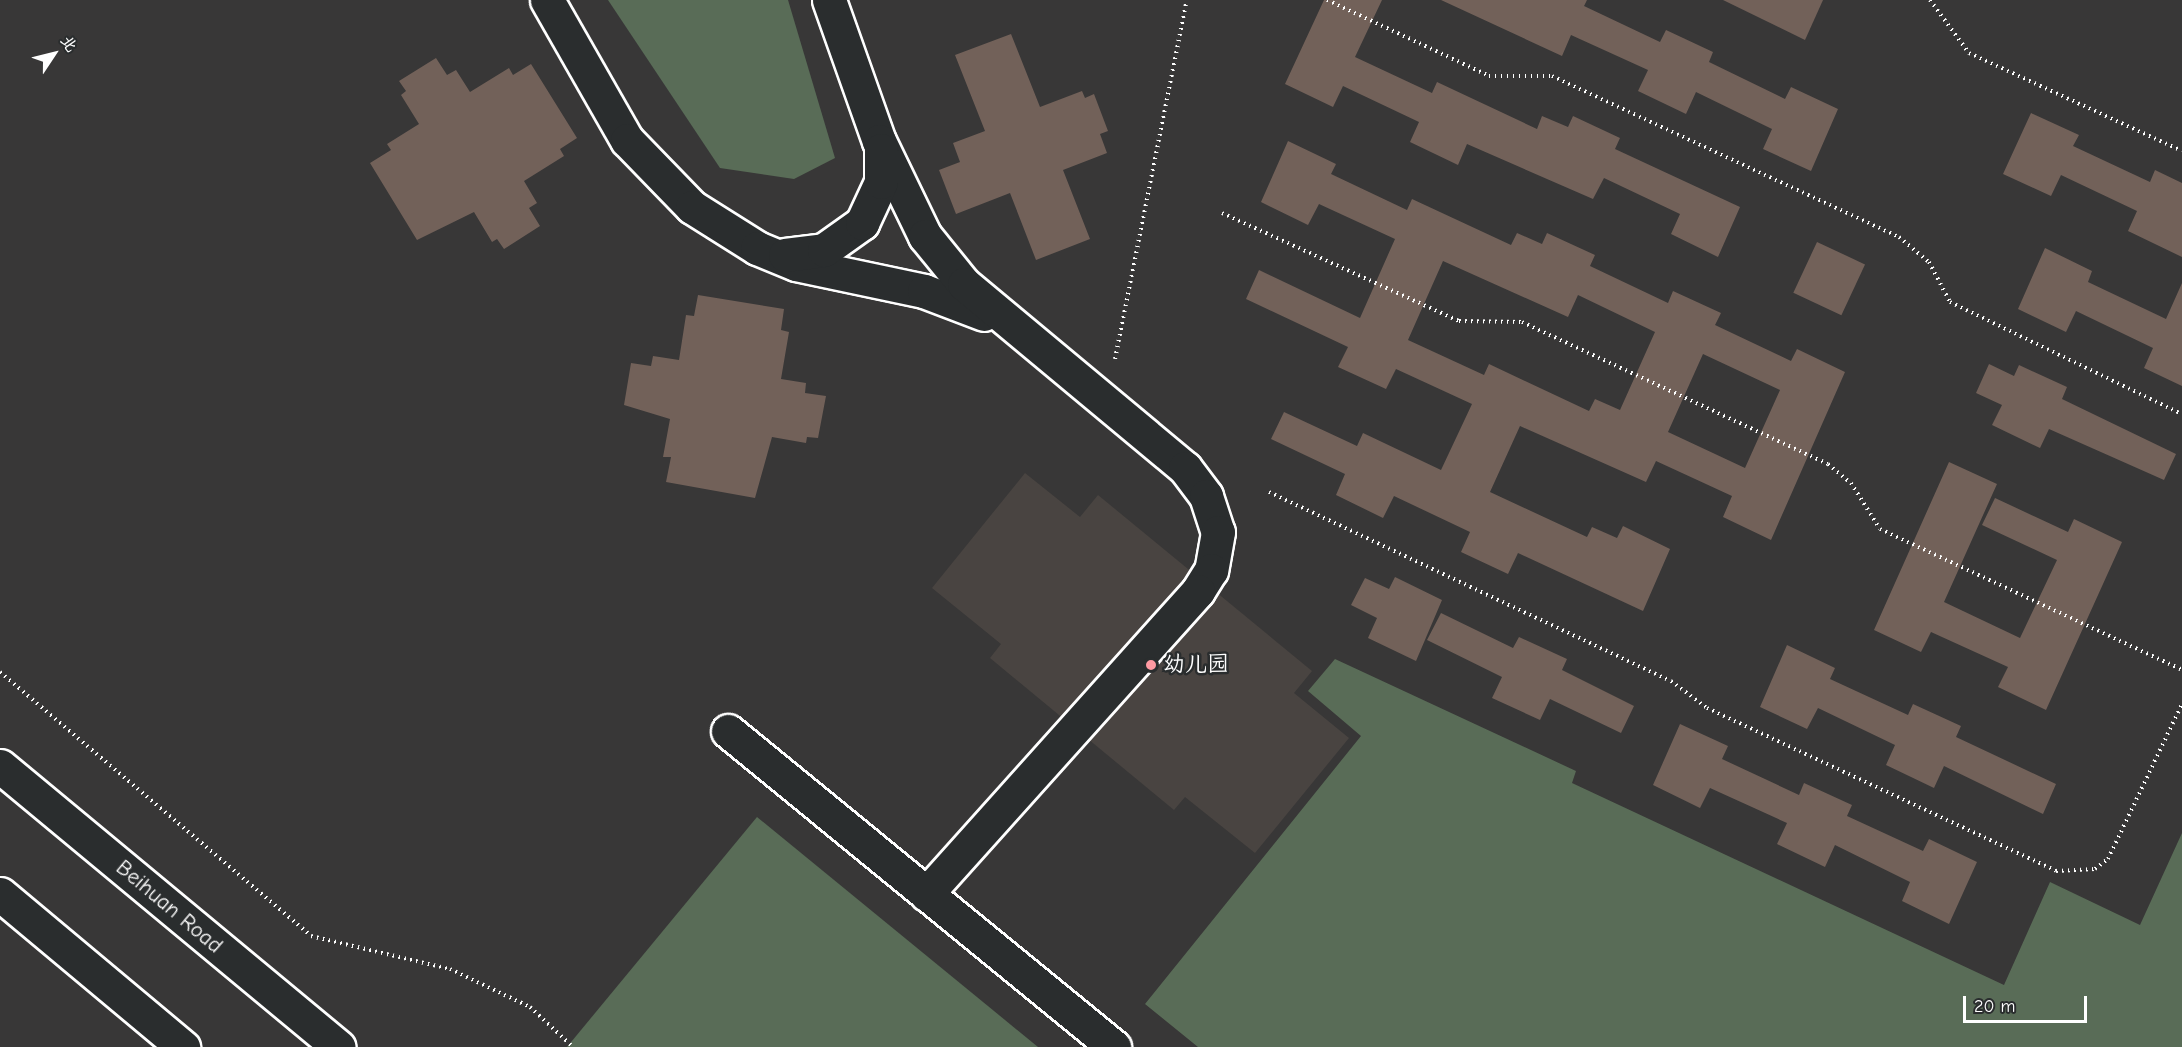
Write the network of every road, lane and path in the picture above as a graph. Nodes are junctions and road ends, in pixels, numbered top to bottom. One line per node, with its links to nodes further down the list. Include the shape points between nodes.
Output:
1 (547, 0): 9 (main road, via 633,147 692,207)
2 (829, 0): 6 (main road)
3 (1187, 0): 11 (path)
4 (1327, 0): 12 (path, via 1489,76 1552,76 1899,237 1929,262 1950,302)
5 (1930, 0): 7 (path, via 1969,53)
6 (879, 141): 9 (main road, via 876,198 851,233 804,256); 10 (main road, via 925,236 964,284)
7 (2182, 151)
8 (1222, 213): 14 (path, via 1459,321 1522,322 1828,464 1851,483 1880,529)
9 (757, 248): 10 (main road, via 834,274 951,299)
10 (1029, 342): 11 (main road)
11 (1106, 404): 20 (main road, via 1197,480 1218,532 1211,570 1198,591)
12 (2182, 414)
13 (1269, 492): 16 (path, via 1671,681 1707,708 2056,871 2095,869 2108,859)
14 (2182, 670)
15 (0, 672): 23 (path, via 311,936 450,969 530,1007)
16 (2182, 704)
17 (728, 732): 20 (main road)
18 (0, 766): 22 (main road, Beihuan Road)
19 (0, 894): 21 (main road)
20 (926, 894): 24 (main road)
21 (183, 1047)
22 (339, 1047)
23 (573, 1047)
24 (1114, 1047)

